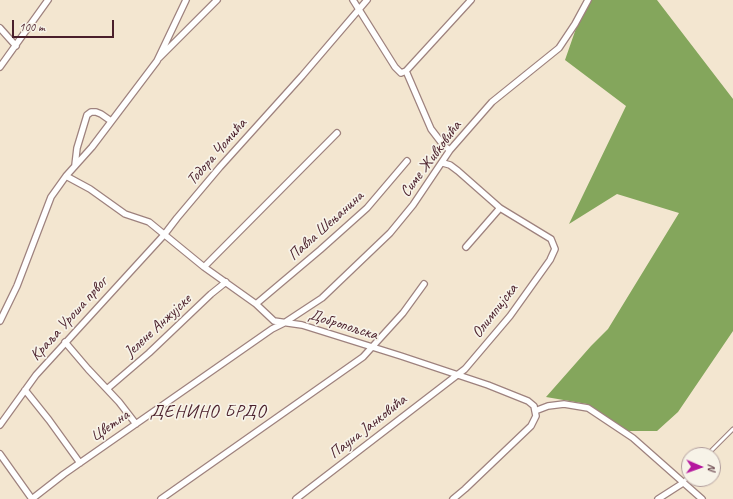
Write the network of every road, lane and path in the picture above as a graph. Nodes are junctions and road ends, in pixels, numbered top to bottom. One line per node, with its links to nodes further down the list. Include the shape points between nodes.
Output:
1 (48, 0): 10 (street)
2 (186, 0): 11 (street)
3 (217, 0): 11 (street)
4 (354, 0): 8 (street)
5 (367, 0): 8 (street, Тодора Чомића)
6 (470, 0): 13 (street)
7 (588, 0): 16 (street, Симе Живковића, via 559,48 492,102)
8 (359, 9): 13 (street, via 395,67 401,73); 22 (street, Тодора Чомића, via 220,166)
9 (0, 28): 10 (street)
10 (16, 46): 12 (street)
11 (157, 61): 14 (street)
12 (0, 67)
13 (406, 71): 16 (street, via 431,129)
14 (111, 121): 19 (street); 19 (street, via 96,112 87,115 77,148)
15 (337, 132): 24 (street)
16 (450, 150): 18 (street, Симе Живковића)
17 (407, 161): 27 (street, Павла Шењанина, via 367,208)
18 (442, 163): 21 (street, via 458,171); 29 (street, Симе Живковића, via 390,233 322,298)
19 (75, 166): 20 (street)
20 (66, 176): 22 (street, via 90,189 125,214 149,222); 28 (street, via 51,197 17,286)
21 (500, 208): 23 (street); 32 (street, Олимпијска, via 551,238 555,249 510,316)
22 (164, 235): 24 (street, Добропољска); 30 (street, Краља Уроша првог)
23 (466, 247)
24 (204, 267): 25 (street, Добропољска)
25 (226, 282): 27 (street, Добропољска); 33 (street, Јелене Анжујске)
26 (424, 284): 31 (street)
27 (256, 304): 29 (street, Добропољска, via 274,321)
28 (0, 321)
29 (284, 323): 31 (street, Добропољска, via 302,325); 36 (street, Цветна)
30 (65, 342): 33 (street); 34 (street, Краља Уроша првог)
31 (373, 347): 32 (street, Добропољска); 46 (street, via 363,357)
32 (457, 375): 35 (street, Добропољска, via 528,401); 47 (street, Пауна Јанковића)
33 (107, 389): 36 (street)
34 (25, 390): 37 (street, Краља Уроша првог); 41 (street)
35 (535, 409): 42 (street, via 564,404 588,408 633,438); 48 (street, via 536,416 531,426)
36 (136, 424): 41 (street, Цветна)
37 (0, 425)
38 (733, 429): 39 (lane)
39 (715, 447)
40 (0, 454): 45 (street)
41 (80, 463): 45 (street, Цветна)
42 (681, 481)
43 (681, 484): 49 (street)
44 (688, 487): 50 (street)
45 (32, 499)
46 (161, 499)
47 (296, 499)
48 (453, 499)
49 (658, 499)
50 (702, 499)

